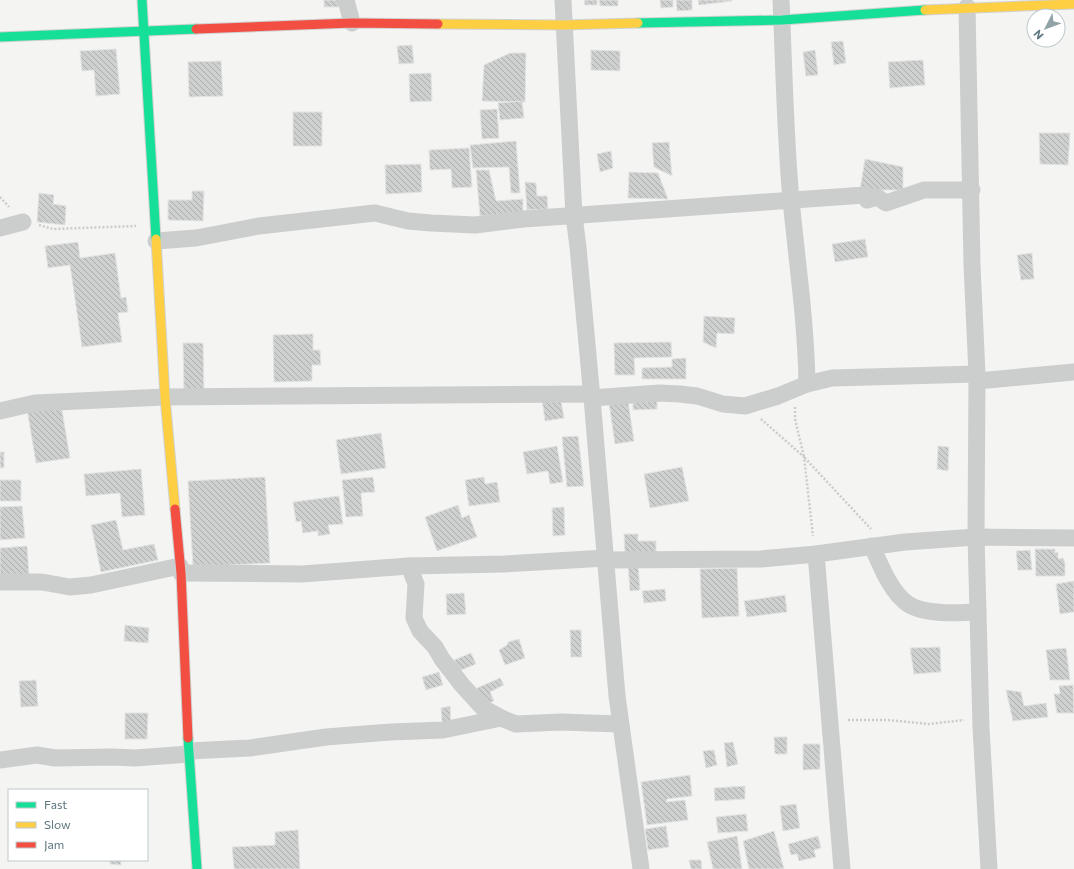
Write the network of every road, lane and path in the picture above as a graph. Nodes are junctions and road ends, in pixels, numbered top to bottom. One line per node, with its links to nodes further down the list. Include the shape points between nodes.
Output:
1 (142, 0): 10 (street)
2 (346, 0): 8 (street)
3 (563, 0): 9 (street)
4 (781, 0): 7 (street)
5 (1074, 4): 6 (street)
6 (973, 5): 7 (street); 12 (street)
7 (782, 20): 9 (street); 14 (street)
8 (352, 23): 9 (street); 10 (street)
9 (564, 25): 15 (street)
10 (143, 30): 11 (street); 19 (street)
11 (0, 37)
12 (972, 190): 14 (street, via 924,190 886,203 877,197 867,200 865,195); 21 (street)
13 (0, 197): 16 (path)
14 (791, 201): 15 (street); 22 (street, via 804,318)
15 (574, 216): 19 (street, via 475,224 408,221 375,213 259,226 196,238); 23 (street)
16 (23, 222): 17 (street); 18 (path, via 53,229 134,225)
17 (0, 228)
18 (139, 228)
19 (156, 241): 24 (street)
20 (1074, 372): 21 (street)
21 (977, 377): 22 (street, via 832,378); 28 (street)
22 (807, 384): 25 (street); 27 (path, via 799,392 795,404)
23 (592, 396): 24 (street); 25 (street, via 680,394 723,404); 32 (street)
24 (164, 397): 26 (street, via 35,403); 34 (street)
25 (745, 406): 27 (path)
26 (0, 411)
27 (804, 457): 29 (path, via 868,526); 31 (path)
28 (976, 537): 29 (street); 30 (street); 36 (street)
29 (872, 538): 31 (street); 36 (street, via 884,572 908,605 945,613)
30 (1074, 538)
31 (816, 554): 32 (street, via 761,559); 39 (street)
32 (606, 559): 33 (street); 40 (street)
33 (409, 566): 34 (street, via 302,574); 37 (street, via 416,584 414,618 420,631 435,646 467,691 483,708)
34 (181, 569): 35 (street, via 91,585); 41 (street)
35 (0, 582)
36 (978, 612): 38 (street)
37 (501, 718): 40 (street, via 516,724); 41 (street, via 443,730 326,737 250,748)
38 (981, 718): 39 (path, via 929,724 888,720 845,720); 46 (street)
39 (830, 723): 45 (street)
40 (620, 724): 44 (street)
41 (189, 752): 42 (street, via 135,758 55,758 38,755); 43 (street)
42 (0, 760)
43 (198, 869)
44 (641, 869)
45 (842, 869)
46 (989, 869)

